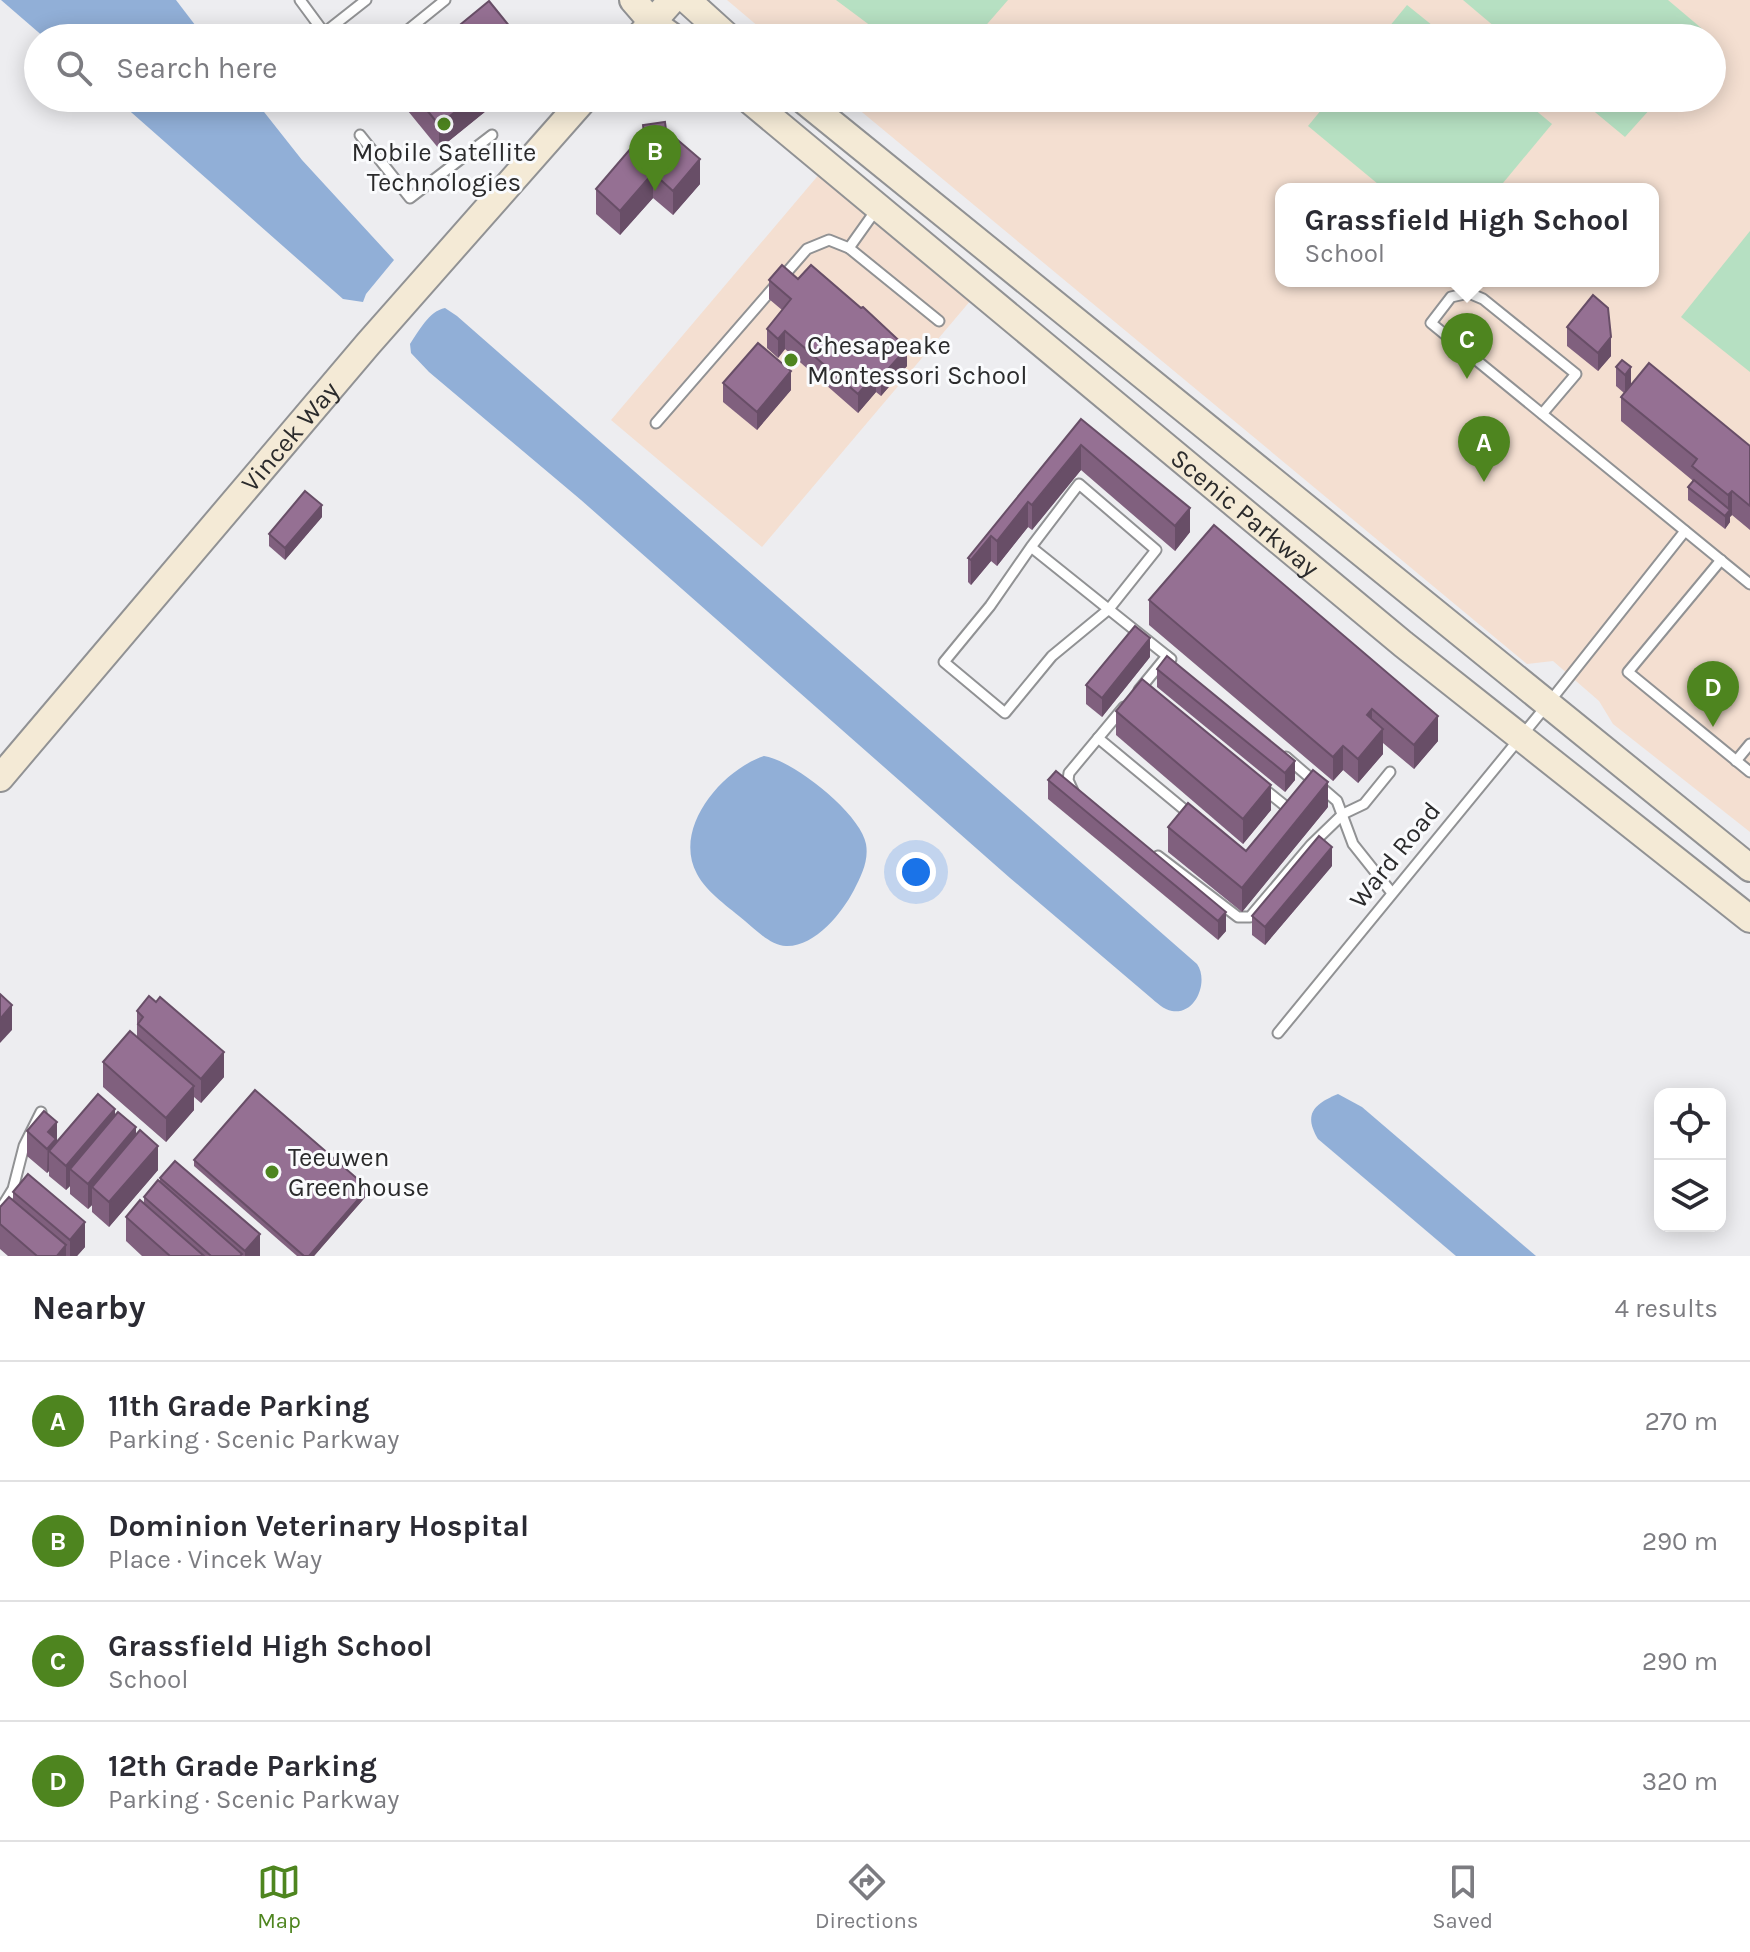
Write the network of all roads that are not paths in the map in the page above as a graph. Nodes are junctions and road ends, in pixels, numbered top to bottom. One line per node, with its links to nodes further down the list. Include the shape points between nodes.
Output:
1 (300, 0): 7 (lane)
2 (366, 0): 8 (lane)
3 (445, 0): 9 (lane)
4 (633, 0): 10 (street)
5 (672, 0): 11 (street)
6 (687, 0): 12 (street)
7 (318, 24)
8 (339, 24)
9 (415, 24)
10 (643, 24)
11 (650, 24)
12 (714, 24)
13 (573, 112): 40 (street, Vincek Way)
14 (764, 112): 18 (street, Scenic Parkway)
15 (818, 112): 32 (street, Scenic Parkway)
16 (360, 135): 17 (lane, via 410,198)
17 (492, 135)
18 (878, 207): 19 (lane); 33 (street, Scenic Parkway, via 1391,634)
19 (849, 248): 20 (lane); 22 (lane, via 829,240 807,249)
20 (939, 321)
21 (1542, 414): 21 (lane, via 1431,323 1451,297 1469,293 1483,299 1576,374); 23 (lane)
22 (656, 423)
23 (1685, 531): 25 (lane); 32 (lane, Ward Road)
24 (1031, 547): 27 (lane); 27 (lane, via 1079,484 1156,550); 27 (lane, via 944,662 1005,713 1052,656)
25 (1721, 560): 26 (lane); 37 (lane, via 1628,672)
26 (1750, 584)
27 (1109, 609): 28 (lane)
28 (1167, 656): 29 (lane); 30 (lane)
29 (1179, 666)
30 (1141, 688): 31 (lane); 34 (lane)
31 (1153, 698)
32 (1547, 705): 33 (lane, Ward Road); 51 (street, Scenic Parkway)
33 (1522, 736): 52 (lane, Ward Road); 53 (street, Scenic Parkway)
34 (1098, 738): 44 (lane, via 1069,773 1072,790); 49 (lane)
35 (1750, 744): 37 (lane)
36 (1275, 747): 42 (lane)
37 (1736, 761): 39 (lane)
38 (1390, 772): 47 (lane, via 1364,804)
39 (1750, 772)
40 (0, 778)
41 (1252, 779): 46 (lane)
42 (1314, 780): 43 (lane); 47 (lane)
43 (1305, 789)
44 (1084, 799)
45 (1297, 799): 46 (lane)
46 (1289, 809): 48 (lane)
47 (1343, 814): 50 (lane, via 1245,919); 52 (lane, via 1353,844)
48 (1280, 819)
49 (1200, 823)
50 (1155, 854)
51 (1750, 868)
52 (1392, 893): 54 (lane, Ward Road)
53 (1750, 919)
54 (1278, 1033)
55 (41, 1112): 56 (lane)
56 (0, 1210)

